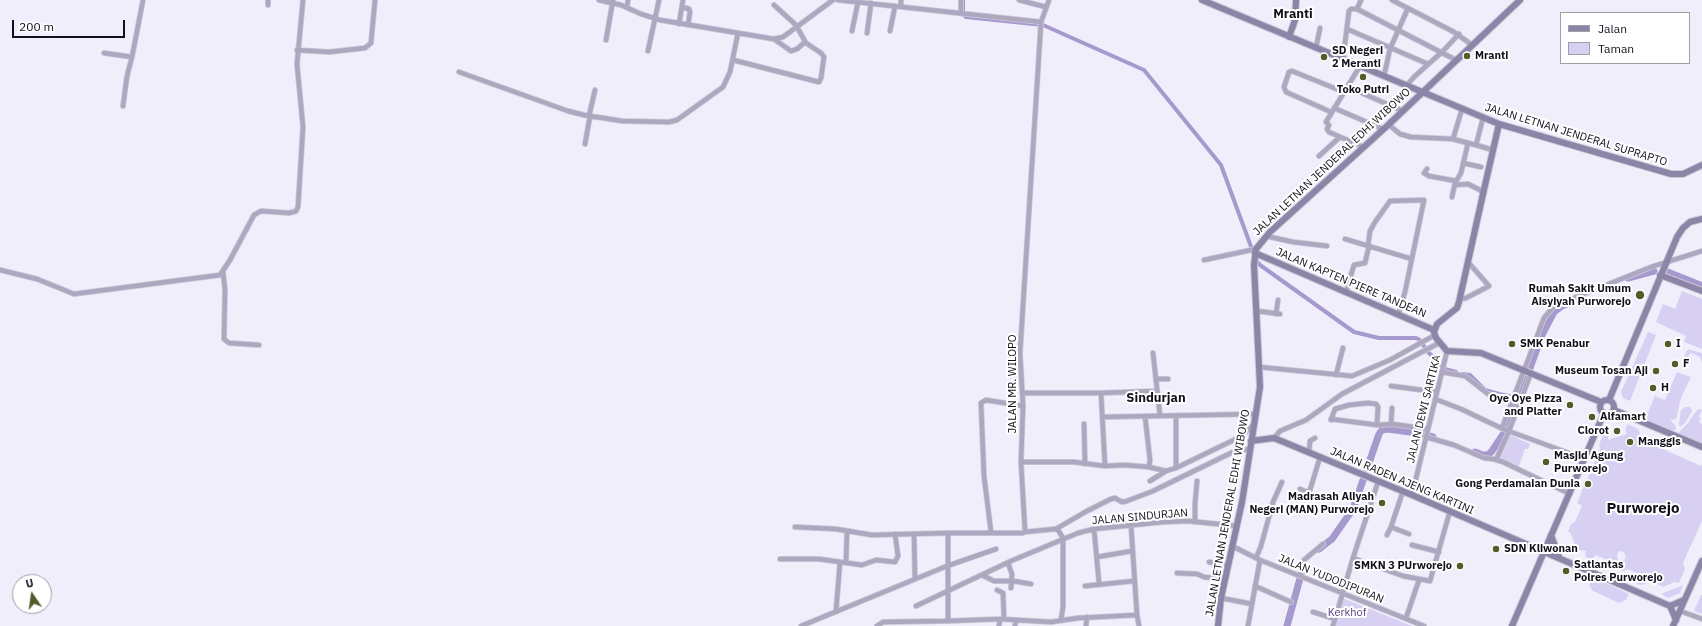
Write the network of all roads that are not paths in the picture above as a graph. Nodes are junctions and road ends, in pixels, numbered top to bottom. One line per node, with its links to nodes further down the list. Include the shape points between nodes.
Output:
1 (143, 0): 55 (street)
2 (303, 0): 51 (street)
3 (375, 0): 51 (street, via 371,42 366,48 329,52)
4 (599, 0): 19 (street)
5 (628, 0): 27 (street)
6 (659, 0): 31 (street)
7 (683, 0): 25 (street)
8 (832, 0): 35 (street)
9 (838, 0): 20 (street)
10 (901, 0): 24 (street)
11 (961, 0): 30 (street)
12 (1019, 0): 26 (street)
13 (1049, 0): 26 (street, JALAN MR. WILOPO)
14 (1202, 0): 44 (street, JALAN LETNAN JENDERAL SUPRAPTO)
15 (1296, 0): 44 (street, via 1294,24)
16 (1360, 0): 29 (street)
17 (1392, 0): 28 (street)
18 (1520, 0): 48 (street, JALAN LETNAN JENDERAL EDHI WIBOWO)
19 (612, 1): 27 (street); 46 (street)
20 (858, 2): 21 (street); 38 (street)
21 (871, 3): 23 (street); 42 (street)
22 (774, 5): 35 (street)
23 (895, 6): 24 (street); 40 (street)
24 (901, 6): 30 (street)
25 (682, 7): 32 (street); 34 (street, via 690,12)
26 (1046, 7): 33 (street, JALAN MR. WILOPO)
27 (627, 8): 31 (street)
28 (1408, 8): 39 (street); 43 (street)
29 (1357, 9): 37 (street, via 1349,11); 39 (street)
30 (962, 13): 33 (street)
31 (656, 19): 32 (street); 52 (street)
32 (679, 24): 34 (street)
33 (1041, 24): 127 (street, JALAN MR. WILOPO, via 1020,353)
34 (688, 25): 41 (street)
35 (797, 26): 45 (street, via 780,38); 47 (street)
36 (1320, 28): 49 (street)
37 (1347, 29): 50 (street); 56 (street)
38 (852, 30)
39 (1399, 30): 50 (street); 53 (street)
40 (890, 31)
41 (738, 33): 45 (street); 57 (street)
42 (867, 33)
43 (1459, 34): 48 (street); 53 (street)
44 (1289, 37): 49 (street, JALAN LETNAN JENDERAL SUPRAPTO)
45 (774, 39): 47 (street, via 791,51 798,50)
46 (606, 40)
47 (805, 42): 57 (street, via 824,57 818,82)
48 (1472, 44): 58 (street, JALAN LETNAN JENDERAL EDHI WIBOWO)
49 (1316, 48): 56 (street, JALAN LETNAN JENDERAL SUPRAPTO)
50 (1390, 49): 59 (street); 62 (street)
51 (297, 50): 104 (street, via 304,127 298,208 296,212 261,211 254,215)
52 (648, 51)
53 (1442, 52): 58 (street); 59 (street)
54 (104, 53): 55 (street)
55 (132, 57): 68 (street)
56 (1343, 59): 60 (street, JALAN LETNAN JENDERAL SUPRAPTO)
57 (733, 60): 72 (street, via 723,87 673,122 622,121)
58 (1456, 60): 67 (street, JALAN LETNAN JENDERAL EDHI WIBOWO)
59 (1428, 64): 63 (street)
60 (1360, 66): 62 (street, JALAN LETNAN JENDERAL SUPRAPTO); 64 (street)
61 (459, 72): 72 (street)
62 (1384, 76): 63 (street, JALAN LETNAN JENDERAL SUPRAPTO)
63 (1406, 86): 67 (street, JALAN LETNAN JENDERAL SUPRAPTO)
64 (1348, 87): 66 (street); 71 (street)
65 (595, 90): 72 (street)
66 (1344, 92): 70 (street); 70 (street, via 1289,72 1284,87 1286,92)
67 (1422, 92): 69 (street, JALAN LETNAN JENDERAL SUPRAPTO); 71 (street, JALAN LETNAN JENDERAL EDHI WIBOWO)
68 (123, 106)
69 (1462, 109): 73 (street, JALAN LETNAN JENDERAL SUPRAPTO); 78 (street)
70 (1332, 110): 76 (street); 77 (street, via 1326,121 1328,131)
71 (1403, 111): 74 (street, JALAN LETNAN JENDERAL EDHI WIBOWO)
72 (589, 116): 80 (street)
73 (1483, 118): 75 (street, JALAN LETNAN JENDERAL SUPRAPTO); 81 (street)
74 (1388, 124): 76 (street, JALAN LETNAN JENDERAL EDHI WIBOWO); 78 (street, via 1400,134 1411,137)
75 (1499, 124): 83 (street, JALAN KAPTEN PIERE TANDEAN); 86 (street, JALAN LETNAN JENDERAL SUPRAPTO, via 1671,174 1683,174)
76 (1383, 130): 82 (street, JALAN LETNAN JENDERAL EDHI WIBOWO)
77 (1340, 137): 82 (street); 84 (street)
78 (1453, 139): 79 (street)
79 (1468, 143): 81 (street); 85 (street)
80 (585, 144)
81 (1476, 145): 83 (street)
82 (1363, 147): 93 (street, JALAN LETNAN JENDERAL EDHI WIBOWO)
83 (1493, 150): 90 (street, JALAN KAPTEN PIERE TANDEAN)
84 (1319, 156)
85 (1463, 163): 87 (street); 89 (street)
86 (1702, 165)
87 (1481, 167)
88 (1427, 169): 89 (street, via 1424,173 1429,176)
89 (1455, 183): 90 (street, via 1468,184 1480,190); 91 (street)
90 (1482, 194): 101 (street, JALAN KAPTEN PIERE TANDEAN)
91 (1452, 197)
92 (1702, 219): 102 (street, via 1690,222 1683,228)
93 (1266, 236): 95 (street); 98 (street, JALAN LETNAN JENDERAL EDHI WIBOWO)
94 (1345, 239): 96 (street)
95 (1327, 246)
96 (1369, 246): 99 (street); 99 (street, via 1370,231 1374,222 1390,201 1424,200); 106 (street, via 1365,263 1354,264)
97 (1702, 250): 102 (street)
98 (1254, 253): 100 (street); 106 (street, JALAN KAPTEN PIERE TANDEAN); 110 (street, JALAN LETNAN JENDERAL EDHI WIBOWO)
99 (1412, 258): 111 (street)
100 (1204, 260)
101 (1468, 262): 108 (street, JALAN KAPTEN PIERE TANDEAN); 108 (street, via 1489,286)
102 (1665, 264): 105 (street); 120 (street, via 1651,266 1554,306 1544,318)
103 (0, 270): 104 (street, via 37,279 74,294 220,275)
104 (223, 272): 114 (street, via 224,339 229,343)
105 (1661, 274): 107 (street); 131 (street)
106 (1346, 292): 111 (street, JALAN KAPTEN PIERE TANDEAN)
107 (1702, 292)
108 (1460, 299): 112 (street, JALAN KAPTEN PIERE TANDEAN, via 1457,308 1439,321)
109 (1278, 300): 110 (street, via 1278,314)
110 (1257, 311): 118 (street, JALAN LETNAN JENDERAL EDHI WIBOWO)
111 (1398, 315): 112 (street, JALAN KAPTEN PIERE TANDEAN)
112 (1435, 333): 113 (street); 121 (street, via 1364,372 1352,376)
113 (1436, 344): 116 (street); 149 (street, via 1342,394 1306,420 1280,431)
114 (259, 345)
115 (1343, 348): 121 (street)
116 (1447, 351): 119 (street, JALAN DEWI SARTIKA); 120 (street, via 1481,352)
117 (1153, 353): 123 (street)
118 (1259, 367): 121 (street); 137 (street, JALAN LETNAN JENDERAL EDHI WIBOWO, via 1260,387)
119 (1442, 371): 126 (street, JALAN DEWI SARTIKA); 129 (street, via 1464,376 1488,394)
120 (1528, 372): 129 (street); 132 (street); 147 (street)
121 (1336, 375)
122 (1168, 379): 123 (street)
123 (1156, 380): 125 (street)
124 (1391, 386): 126 (street)
125 (1157, 391): 128 (street); 139 (street)
126 (1437, 392): 130 (street, JALAN DEWI SARTIKA)
127 (1022, 393): 128 (street); 133 (street, JALAN MR. WILOPO)
128 (1101, 393): 141 (street)
129 (1514, 398): 147 (street)
130 (1435, 400): 146 (street, JALAN DEWI SARTIKA); 147 (street)
131 (1609, 400): 132 (street); 135 (street, via 1614,404)
132 (1601, 402): 136 (street, via 1600,408)
133 (1023, 406): 158 (street, JALAN MR. WILOPO); 181 (street, via 986,400 981,403 984,476)
134 (1392, 408): 144 (street)
135 (1614, 410): 136 (street); 152 (street)
136 (1604, 413): 156 (street)
137 (1256, 414): 140 (street); 142 (street, JALAN LETNAN JENDERAL EDHI WIBOWO)
138 (1145, 416): 139 (street); 141 (street); 161 (street)
139 (1160, 416): 140 (street)
140 (1176, 416): 162 (street)
141 (1104, 417): 160 (street)
142 (1255, 423): 151 (street, JALAN LETNAN JENDERAL EDHI WIBOWO); 162 (street, via 1242,436)
143 (1084, 424): 159 (street)
144 (1391, 424): 145 (street); 146 (street)
145 (1377, 425): 145 (street, via 1331,420 1335,409 1368,403 1376,404 1378,407)
146 (1428, 429): 148 (street, JALAN DEWI SARTIKA)
147 (1506, 429): 156 (street); 157 (street)
148 (1426, 437): 157 (street); 171 (street, JALAN DEWI SARTIKA)
149 (1274, 438): 151 (street); 154 (street, JALAN RADEN AJENG KARTINI)
150 (1315, 438): 154 (street, via 1310,441)
151 (1251, 441): 153 (street, JALAN LETNAN JENDERAL EDHI WIBOWO)
152 (1702, 447)
153 (1250, 449): 175 (street, JALAN LETNAN JENDERAL EDHI WIBOWO); 178 (street, via 1235,451 1127,501 1122,502 1115,498 1110,500 1087,510)
154 (1309, 453): 155 (street, JALAN RADEN AJENG KARTINI)
155 (1320, 457): 167 (street, JALAN RADEN AJENG KARTINI); 168 (street, via 1310,490)
156 (1584, 459): 170 (street)
157 (1496, 460): 170 (street)
158 (1021, 462): 159 (street); 182 (street, JALAN MR. WILOPO)
159 (1086, 464): 160 (street)
160 (1105, 466): 161 (street)
161 (1149, 467): 163 (street)
162 (1176, 468): 163 (street)
163 (1166, 471): 164 (street)
164 (1150, 481)
165 (1197, 481): 173 (street)
166 (1282, 482): 201 (street, via 1273,502)
167 (1378, 482): 169 (street, JALAN RADEN AJENG KARTINI); 198 (street)
168 (1300, 490)
169 (1403, 491): 171 (street, JALAN RADEN AJENG KARTINI); 177 (street)
170 (1570, 494): 188 (street)
171 (1412, 495): 172 (street, JALAN RADEN AJENG KARTINI)
172 (1450, 511): 195 (street, JALAN RADEN AJENG KARTINI); 196 (street)
173 (1196, 522): 174 (street, JALAN SINDURJAN, via 1163,522); 175 (street, JALAN SINDURJAN)
174 (1131, 526): 179 (street, JALAN SINDURJAN); 194 (street)
175 (1238, 526): 192 (street, JALAN LETNAN JENDERAL EDHI WIBOWO)
176 (795, 527): 180 (street)
177 (1391, 527): 186 (street); 187 (street)
178 (1056, 529): 182 (street); 189 (street)
179 (1094, 529): 189 (street, JALAN SINDURJAN); 197 (street)
180 (847, 531): 184 (street); 203 (street)
181 (991, 532): 182 (street); 183 (street)
182 (1025, 532)
183 (948, 533): 185 (street); 207 (street)
184 (895, 534): 185 (street); 203 (street, via 898,556 894,562 883,559 862,565)
185 (914, 534): 211 (street)
186 (1409, 534)
187 (1387, 535)
188 (1551, 535): 195 (street); 199 (street)
189 (1063, 538): 205 (street, JALAN SINDURJAN); 240 (street)
190 (1323, 544): 210 (street, via 1304,560)
191 (1412, 544): 196 (street)
192 (1232, 546): 201 (street, JALAN YUDODIPURAN); 206 (street, JALAN LETNAN JENDERAL EDHI WIBOWO)
193 (996, 549): 207 (street)
194 (1132, 551): 197 (street); 215 (street)
195 (1543, 551): 199 (street, JALAN RADEN AJENG KARTINI); 254 (street)
196 (1440, 552): 213 (street, via 1431,581)
197 (1097, 557): 216 (street)
198 (1353, 558): 213 (street); 223 (street)
199 (1559, 558): 229 (street, JALAN RADEN AJENG KARTINI)
200 (780, 559): 203 (street)
201 (1258, 559): 210 (street, JALAN YUDODIPURAN); 219 (street)
202 (1702, 561): 225 (street)
203 (843, 562): 230 (street)
204 (1208, 562): 206 (street)
205 (1008, 563): 209 (street, JALAN SINDURJAN); 214 (street)
206 (1228, 565): 212 (street, JALAN LETNAN JENDERAL EDHI WIBOWO)
207 (947, 566): 211 (street); 221 (street)
208 (1177, 573): 212 (street)
209 (982, 575): 214 (street, via 994,581); 221 (street, JALAN SINDURJAN)
210 (1301, 576): 223 (street, JALAN YUDODIPURAN)
211 (915, 579): 230 (street)
212 (1225, 579): 224 (street, JALAN LETNAN JENDERAL EDHI WIBOWO)
213 (1418, 580): 235 (street)
214 (1013, 581): 217 (street); 220 (street)
215 (1134, 581): 216 (street); 233 (street)
216 (1099, 583): 218 (street)
217 (1031, 584)
218 (1085, 586)
219 (1255, 586): 226 (street); 227 (street)
220 (1011, 588)
221 (949, 590): 228 (street, JALAN SINDURJAN); 242 (street)
222 (997, 590): 237 (street, via 1003,593)
223 (1342, 593): 235 (street, JALAN YUDODIPURAN); 238 (street)
224 (1221, 598): 227 (street); 250 (street, JALAN LETNAN JENDERAL EDHI WIBOWO)
225 (1684, 600): 229 (street); 231 (street)
226 (1291, 602)
227 (1252, 604): 251 (street)
228 (916, 606)
229 (1670, 606): 241 (street)
230 (836, 611): 244 (street)
231 (1680, 611): 236 (street); 241 (street)
232 (1313, 612): 238 (street)
233 (1137, 615): 234 (street); 249 (street)
234 (1087, 618): 240 (street); 248 (street)
235 (1406, 618): 253 (street, JALAN YUDODIPURAN)
236 (1702, 618)
237 (1002, 619): 239 (street); 242 (street); 246 (street)
238 (1335, 619): 252 (street)
239 (1016, 620): 240 (street); 247 (street)
240 (1061, 620)
241 (1676, 620): 255 (street)
242 (947, 621): 243 (street)
243 (933, 624): 245 (street, via 883,622)
244 (801, 626)
245 (877, 626)
246 (999, 626)
247 (1015, 626)
248 (1086, 626)
249 (1139, 626)
250 (1218, 626)
251 (1248, 626)
252 (1333, 626)
253 (1424, 626)
254 (1512, 626)
255 (1674, 626)

